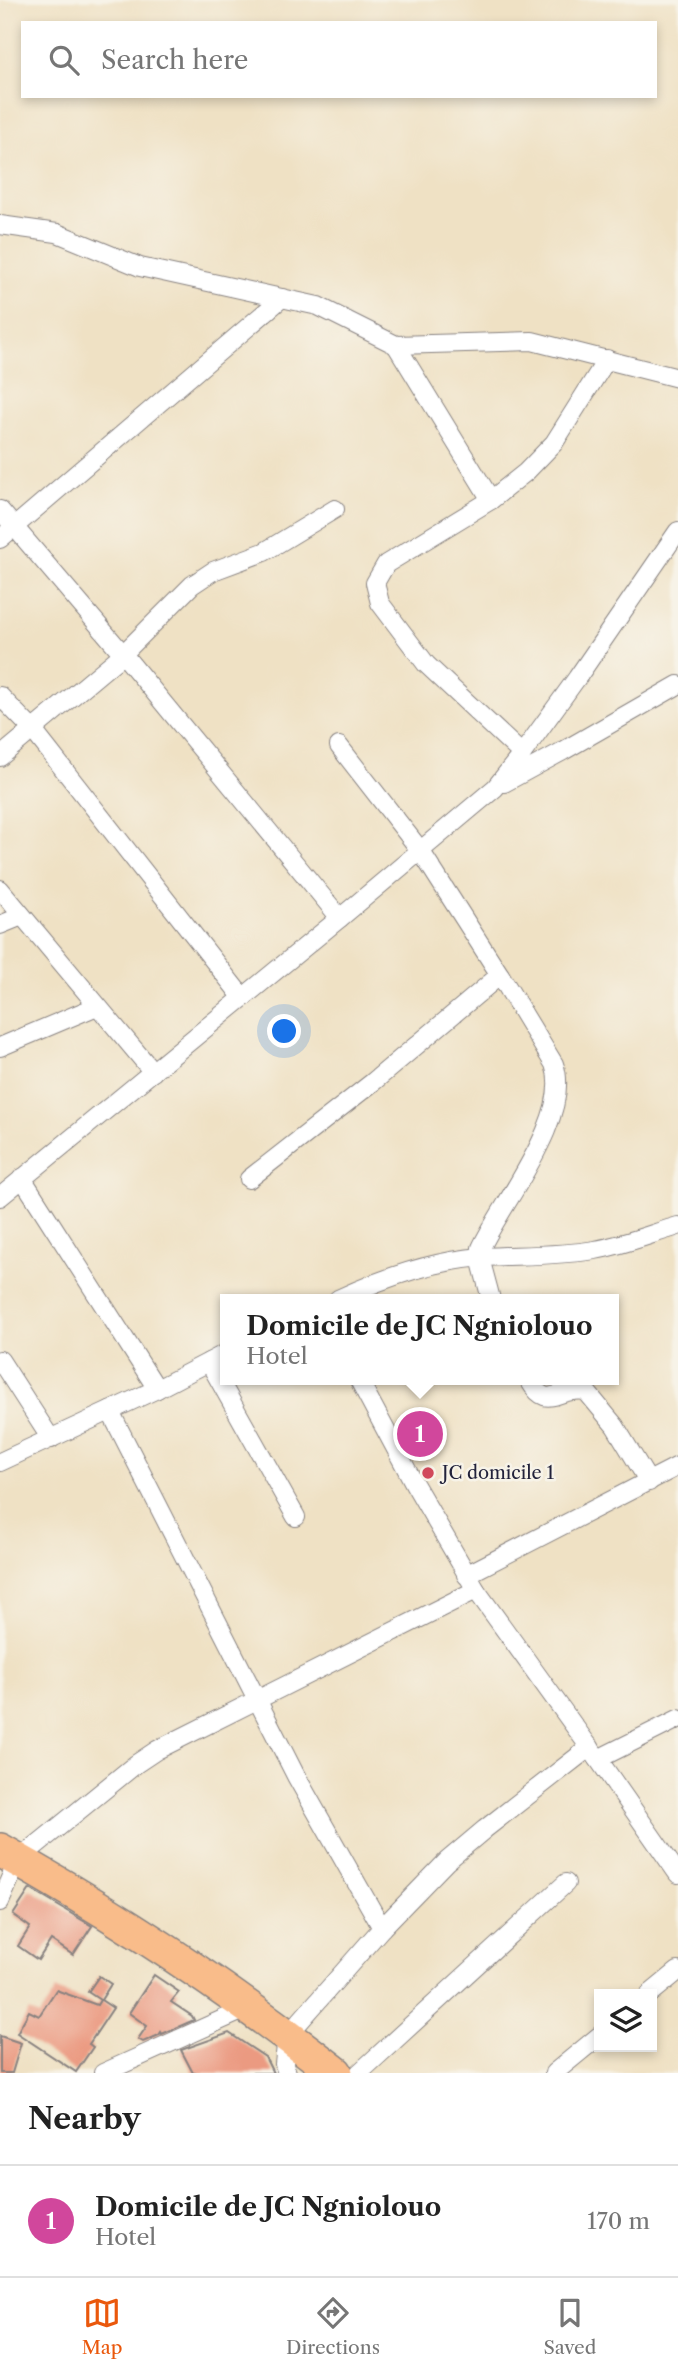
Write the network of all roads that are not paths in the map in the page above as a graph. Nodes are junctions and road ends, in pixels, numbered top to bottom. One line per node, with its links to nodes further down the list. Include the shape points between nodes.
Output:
1 (0, 225): 2 (street, via 57,233 140,267)
2 (282, 298): 3 (street, via 318,306); 10 (street)
3 (396, 345): 4 (street, via 532,341); 6 (street)
4 (607, 359): 5 (street); 6 (street, via 554,443)
5 (678, 378)
6 (491, 500): 16 (street, via 386,564 375,583 380,603 426,664)
7 (335, 509): 11 (street, via 264,552 213,571 192,585)
8 (0, 510): 10 (street)
9 (678, 531): 16 (street)
10 (7, 533): 11 (street)
11 (123, 654): 14 (street); 22 (street)
12 (678, 685): 18 (street)
13 (0, 696): 14 (street)
14 (32, 729): 17 (street); 25 (street)
15 (339, 746): 19 (street)
16 (522, 754): 18 (street)
17 (0, 757)
18 (495, 788): 19 (street)
19 (420, 850): 22 (street); 24 (street)
20 (0, 889): 21 (street)
21 (22, 916): 23 (street); 26 (street)
22 (340, 918): 25 (street)
23 (0, 925)
24 (500, 975): 30 (street); 33 (street, via 554,1064 558,1093 537,1151 488,1234)
25 (243, 998): 28 (street)
26 (97, 1006): 27 (street); 28 (street)
27 (0, 1047)
28 (153, 1072): 29 (street)
29 (22, 1178): 31 (street); 43 (street)
30 (249, 1179)
31 (0, 1197)
32 (678, 1226): 33 (street, via 594,1251)
33 (480, 1258): 34 (street, via 435,1265); 35 (street)
34 (350, 1294)
35 (490, 1294)
36 (220, 1356): 38 (street)
37 (0, 1360): 45 (street)
38 (209, 1362): 39 (street); 43 (street)
39 (220, 1382)
40 (222, 1385): 49 (street)
41 (362, 1385): 50 (street)
42 (532, 1385): 48 (street, via 542,1397 567,1390 586,1391 615,1426)
43 (157, 1389): 44 (street)
44 (110, 1411): 45 (street); 51 (street)
45 (51, 1439): 46 (street)
46 (0, 1462)
47 (678, 1466): 48 (street)
48 (649, 1482): 50 (street)
49 (296, 1517)
50 (471, 1582): 51 (street); 53 (street)
51 (257, 1700): 54 (street, via 157,1750); 58 (street)
52 (678, 1719): 53 (street)
53 (594, 1753): 55 (street); 58 (street, via 457,1853)
54 (9, 1855): 57 (street); 61 (highway, via 153,1942)
55 (678, 1874)
56 (566, 1883): 67 (street)
57 (0, 1902)
58 (382, 1928): 62 (street)
59 (678, 1971): 60 (street)
60 (656, 1989)
61 (248, 2008): 62 (highway); 64 (street)
62 (287, 2036): 65 (street); 66 (highway)
63 (594, 2040): 68 (street)
64 (103, 2073)
65 (287, 2073)
66 (336, 2073)
67 (359, 2073)
68 (554, 2073)

